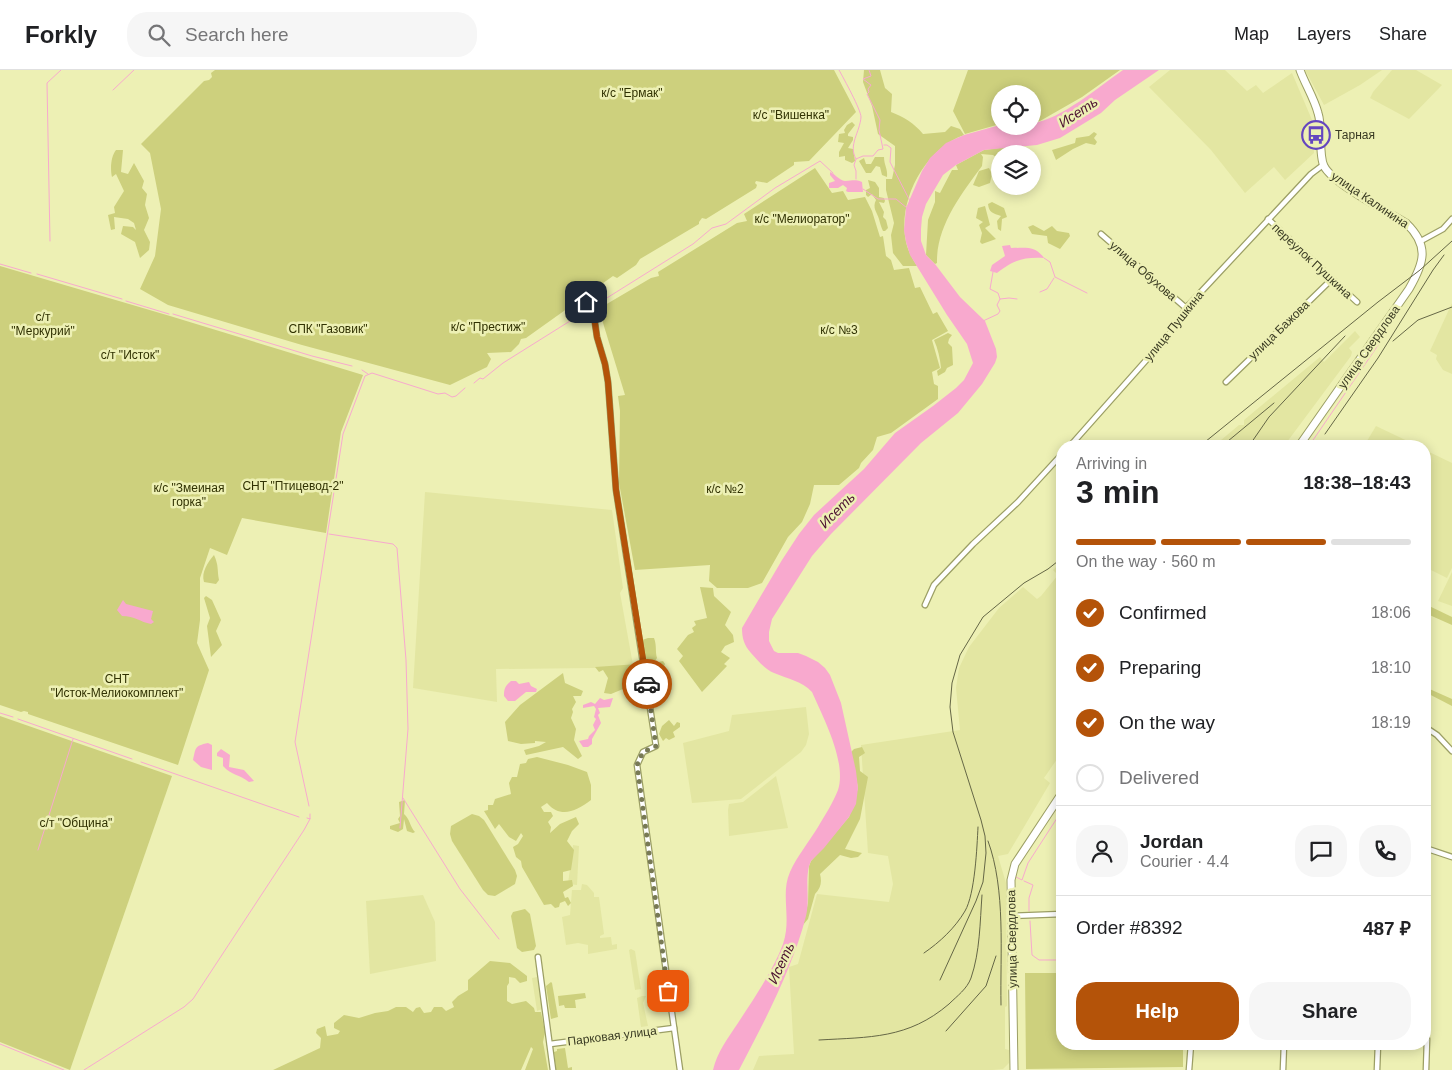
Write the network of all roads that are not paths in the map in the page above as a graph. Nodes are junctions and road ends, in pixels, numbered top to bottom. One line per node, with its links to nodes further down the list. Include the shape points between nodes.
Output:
1 (1300, 70): 2 (main road, улица Калинина, via 1318,112)
2 (1323, 165): 3 (street, улица Пушкина, via 1310,174); 6 (main road, улица Калинина, via 1342,183 1406,223)
3 (1268, 219): 7 (street, переулок Пушкина); 10 (street, улица Пушкина)
4 (1452, 219): 6 (street, via 1443,229)
5 (1101, 234): 10 (street, улица Обухова)
6 (1421, 242): 13 (main road, улица Свердлова, via 1423,258 1420,270 1409,289)
7 (1332, 279): 9 (street, переулок Пушкина); 11 (street, улица Бажова)
8 (586, 302): 24 (street, via 593,310 608,382 616,490 656,746 643,752 637,765)
9 (1356, 302)
10 (1186, 308): 12 (street, улица Пушкина, via 1173,330)
11 (1226, 382)
12 (1075, 440)
13 (1304, 440)
14 (1056, 461): 15 (street, via 934,585)
15 (925, 605)
16 (1431, 730): 17 (street)
17 (1452, 751)
18 (1056, 810): 22 (main road, улица Свердлова, via 1016,864 1011,880)
19 (1431, 850): 20 (street)
20 (1452, 857)
21 (1056, 914): 22 (street)
22 (1011, 916): 32 (main road, улица Свердлова)
23 (538, 957): 25 (street, Парковая улица)
24 (674, 1028): 25 (street, Парковая улица); 31 (street)
25 (550, 1044): 30 (street, Парковая улица)
26 (1190, 1050): 33 (street)
27 (1284, 1050): 34 (street)
28 (1378, 1050): 35 (street)
29 (1427, 1050): 36 (street)
30 (553, 1070)
31 (680, 1070)
32 (1014, 1070)
33 (1189, 1070)
34 (1283, 1070)
35 (1377, 1070)
36 (1426, 1070)

